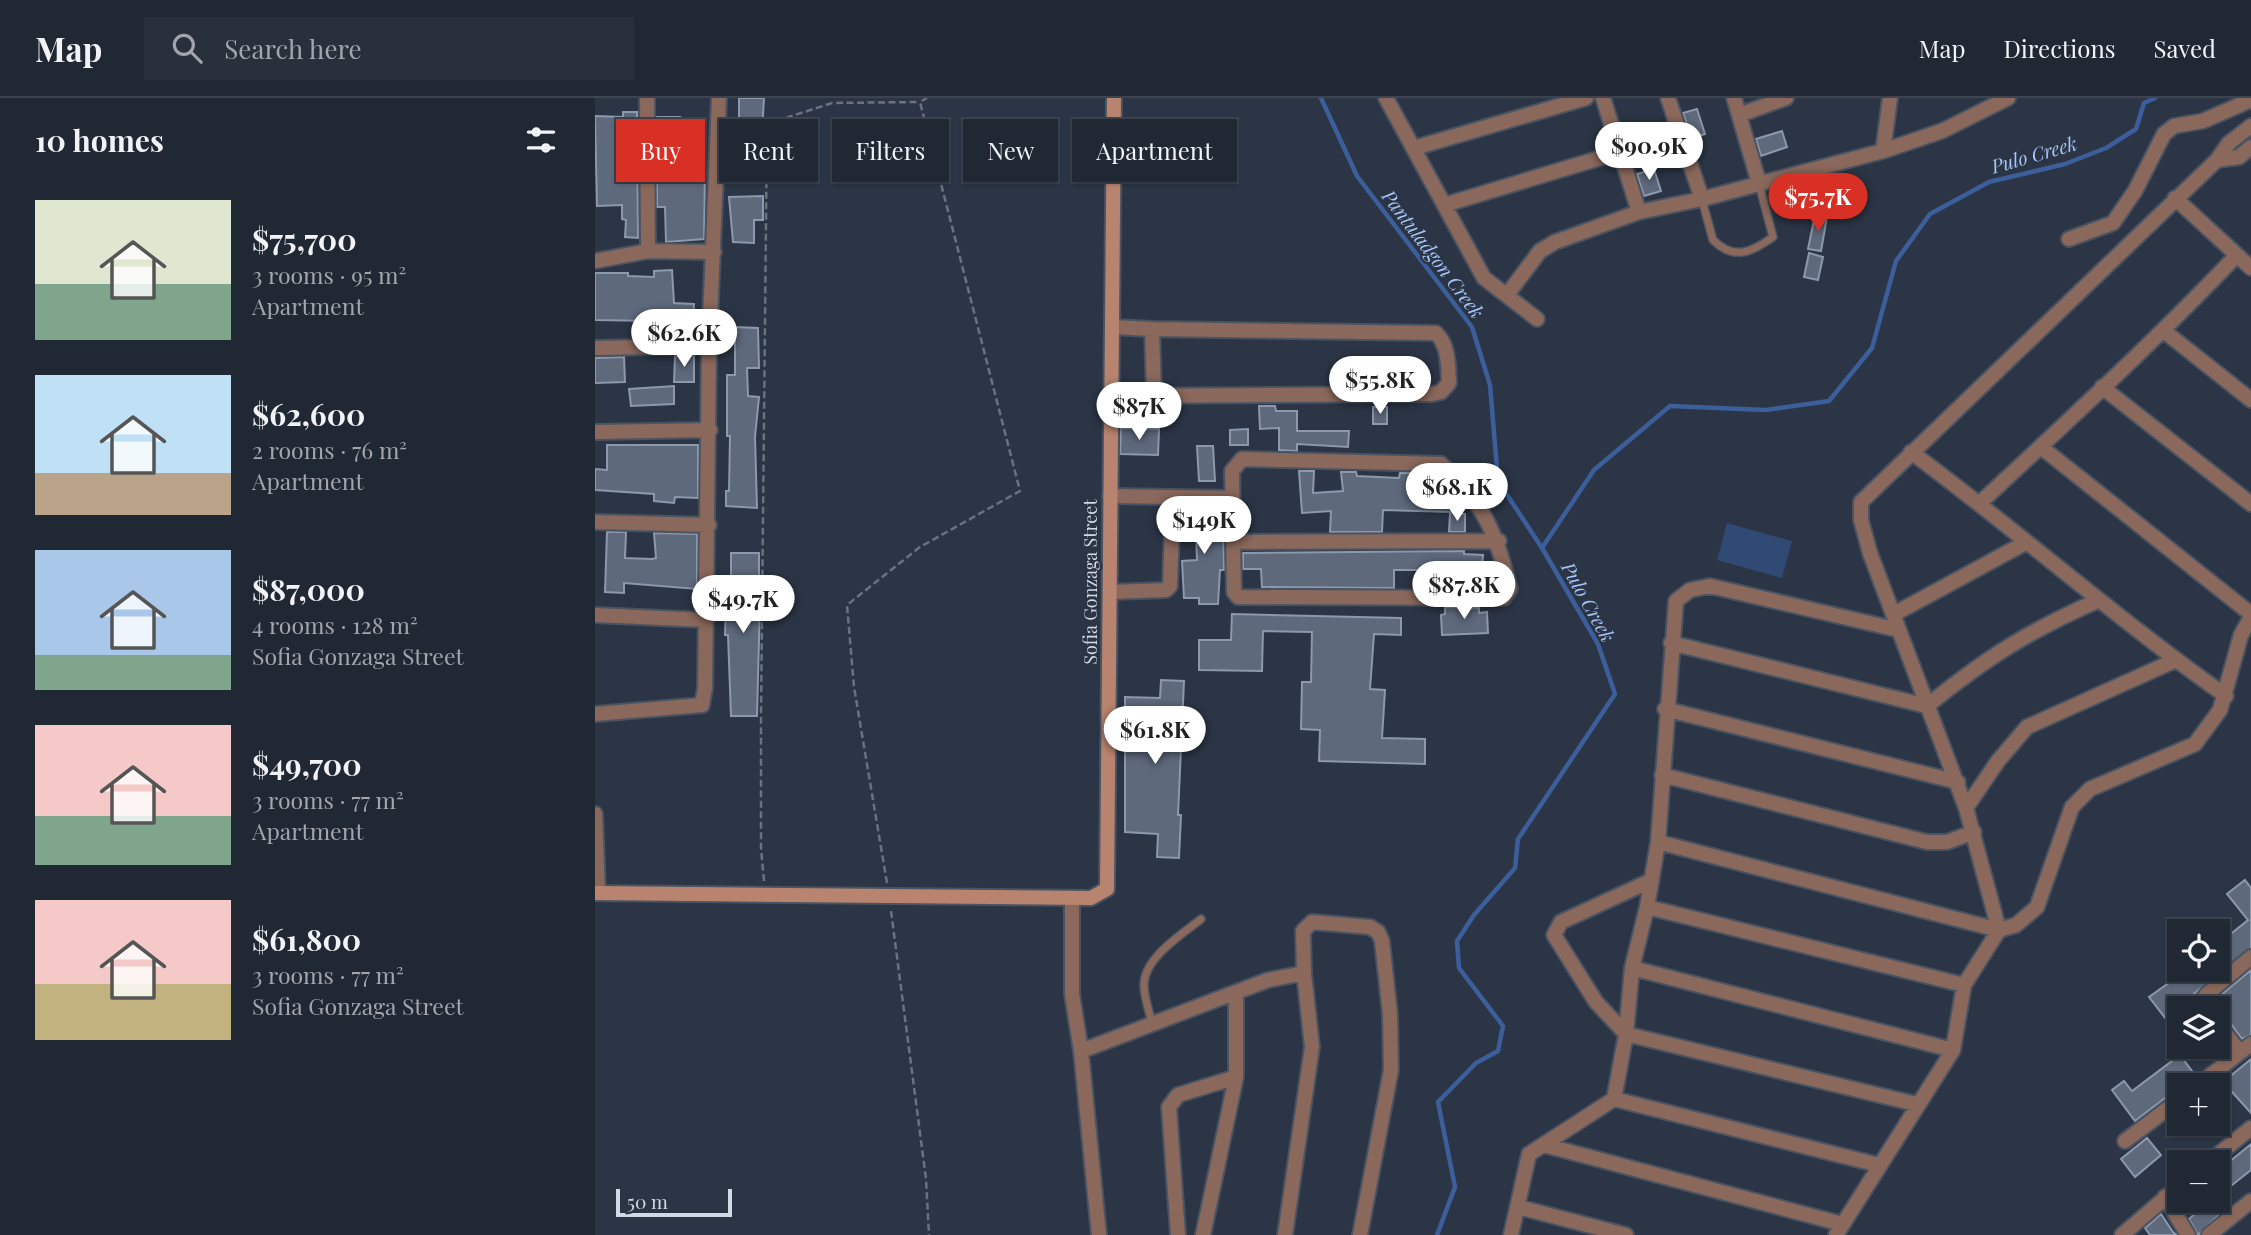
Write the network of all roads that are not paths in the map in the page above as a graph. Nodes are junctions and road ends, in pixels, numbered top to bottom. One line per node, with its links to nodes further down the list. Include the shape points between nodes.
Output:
1 (647, 98): 26 (street)
2 (719, 98): 27 (street)
3 (1114, 98): 33 (street, Sofia Gonzaga Street)
4 (1386, 98): 16 (street)
5 (1586, 98): 16 (street)
6 (1603, 98): 17 (street)
7 (1668, 98): 22 (street)
8 (1734, 98): 13 (street)
9 (1786, 98): 13 (street)
10 (1890, 98): 18 (street)
11 (2008, 98): 18 (street, via 1942,131)
12 (2251, 100): 25 (street, via 2203,121 2174,126 2164,134 2113,223)
13 (1739, 115): 20 (street)
14 (2251, 126): 19 (street, via 2229,143)
15 (2251, 147): 19 (street, via 2239,157)
16 (1414, 148): 23 (street)
17 (1620, 152): 23 (street); 24 (street)
18 (1883, 152): 20 (street)
19 (2217, 160): 21 (street)
20 (1759, 183): 22 (street); 22 (lane, via 1773,237 1752,251 1731,253 1713,240)
21 (2175, 198): 28 (street); 45 (street)
22 (1702, 199): 24 (street)
23 (1444, 205): 31 (street, via 1484,278)
24 (1639, 212): 31 (street, via 1545,246)
25 (2069, 239)
26 (648, 251): 27 (street); 29 (street)
27 (714, 251): 36 (street)
28 (2236, 256): 30 (street); 35 (street)
29 (595, 261)
30 (2251, 268)
31 (1507, 295): 32 (street)
32 (1537, 319)
33 (1113, 327): 34 (street); 40 (street, Sofia Gonzaga Street)
34 (1152, 329): 39 (street); 39 (street, via 1436,332 1444,340 1449,383 1441,392 1431,394)
35 (2164, 331): 38 (street); 41 (street)
36 (709, 346): 37 (street); 42 (street)
37 (595, 348)
38 (2102, 387): 44 (street); 50 (street)
39 (1154, 395): 40 (street)
40 (1112, 396): 46 (street, Sofia Gonzaga Street)
41 (2251, 400)
42 (710, 430): 43 (street); 52 (street)
43 (595, 432)
44 (2041, 446): 49 (street); 60 (street)
45 (1911, 452): 49 (street); 58 (street, via 1861,502 1861,520)
46 (1110, 496): 48 (street); 56 (street, Sofia Gonzaga Street)
47 (1232, 498): 48 (street); 53 (street); 54 (street, via 1232,471 1242,459 1441,464 1474,499)
48 (1173, 499): 56 (street, via 1170,586)
49 (1980, 503): 55 (street)
50 (2251, 504)
51 (595, 522): 52 (street)
52 (709, 525): 61 (street)
53 (1233, 541): 54 (street); 54 (street, via 1234,592 1244,600 1504,598 1510,589)
54 (1499, 541)
55 (2025, 543): 57 (street); 58 (street)
56 (1110, 592): 77 (street, Sofia Gonzaga Street, via 1109,873 1107,889 1091,898)
57 (2099, 600): 64 (street); 66 (street, via 2020,637 1979,663)
58 (1895, 614): 62 (street)
59 (595, 615): 61 (street)
60 (2251, 616): 65 (street, via 2241,635)
61 (705, 620): 68 (street, via 702,705)
62 (1899, 630): 63 (street, via 1710,586 1690,590 1675,601); 66 (street)
63 (1671, 643): 66 (street); 67 (street)
64 (2176, 660): 65 (street); 71 (street, via 2027,727)
65 (2226, 695): 80 (street, via 2195,744 2079,797 2071,807 2037,907 2016,925)
66 (1927, 706): 70 (street)
67 (1665, 709): 69 (street); 70 (street)
68 (595, 714)
69 (1662, 775): 73 (street, via 1927,842 1947,842); 74 (street)
70 (1958, 782): 71 (street)
71 (1966, 808): 73 (street)
72 (595, 814): 76 (street)
73 (1973, 832): 80 (street)
74 (1657, 842): 75 (street); 80 (street)
75 (1650, 881): 78 (street); 88 (street, via 1561,922 1554,935 1596,1002)
76 (596, 893): 77 (street, Sofia Gonzaga Street)
77 (1072, 898): 92 (street, via 1072,994)
78 (1647, 906): 82 (street); 84 (street)
79 (1201, 919): 87 (lane, via 1145,972 1143,988)
80 (1999, 930): 84 (street)
81 (2251, 957): 86 (street)
82 (1632, 968): 88 (street); 91 (street)
83 (1304, 972): 85 (street); 110 (street, via 1312,1047); 111 (street, via 1303,931 1312,922 1370,927 1382,940 1391,1070)
84 (1964, 985): 91 (street)
85 (1236, 992): 87 (street); 94 (street)
86 (2205, 996)
87 (1153, 1024): 92 (street)
88 (1626, 1034): 95 (street); 96 (street)
89 (2230, 1034): 90 (street)
90 (2246, 1048): 93 (street)
91 (1953, 1050): 96 (street)
92 (1081, 1051): 107 (street)
93 (2214, 1073)
94 (1236, 1077): 108 (street, via 1178,1095 1168,1107); 109 (street)
95 (1614, 1099): 100 (street); 102 (street)
96 (1916, 1104): 102 (street)
97 (2167, 1109): 99 (street)
98 (2251, 1128): 101 (street)
99 (2125, 1141)
100 (1544, 1145): 105 (street, via 1529,1154); 106 (street)
101 (2224, 1150)
102 (1879, 1165): 106 (street)
103 (2165, 1197): 114 (street); 115 (street)
104 (2251, 1201): 116 (street)
105 (1518, 1207): 112 (street); 113 (street)
106 (1839, 1230)
107 (1099, 1235)
108 (1178, 1235)
109 (1203, 1235)
110 (1285, 1235)
111 (1360, 1235)
112 (1511, 1235)
113 (1626, 1235)
114 (2122, 1235)
115 (2188, 1235)
116 (2209, 1235)

